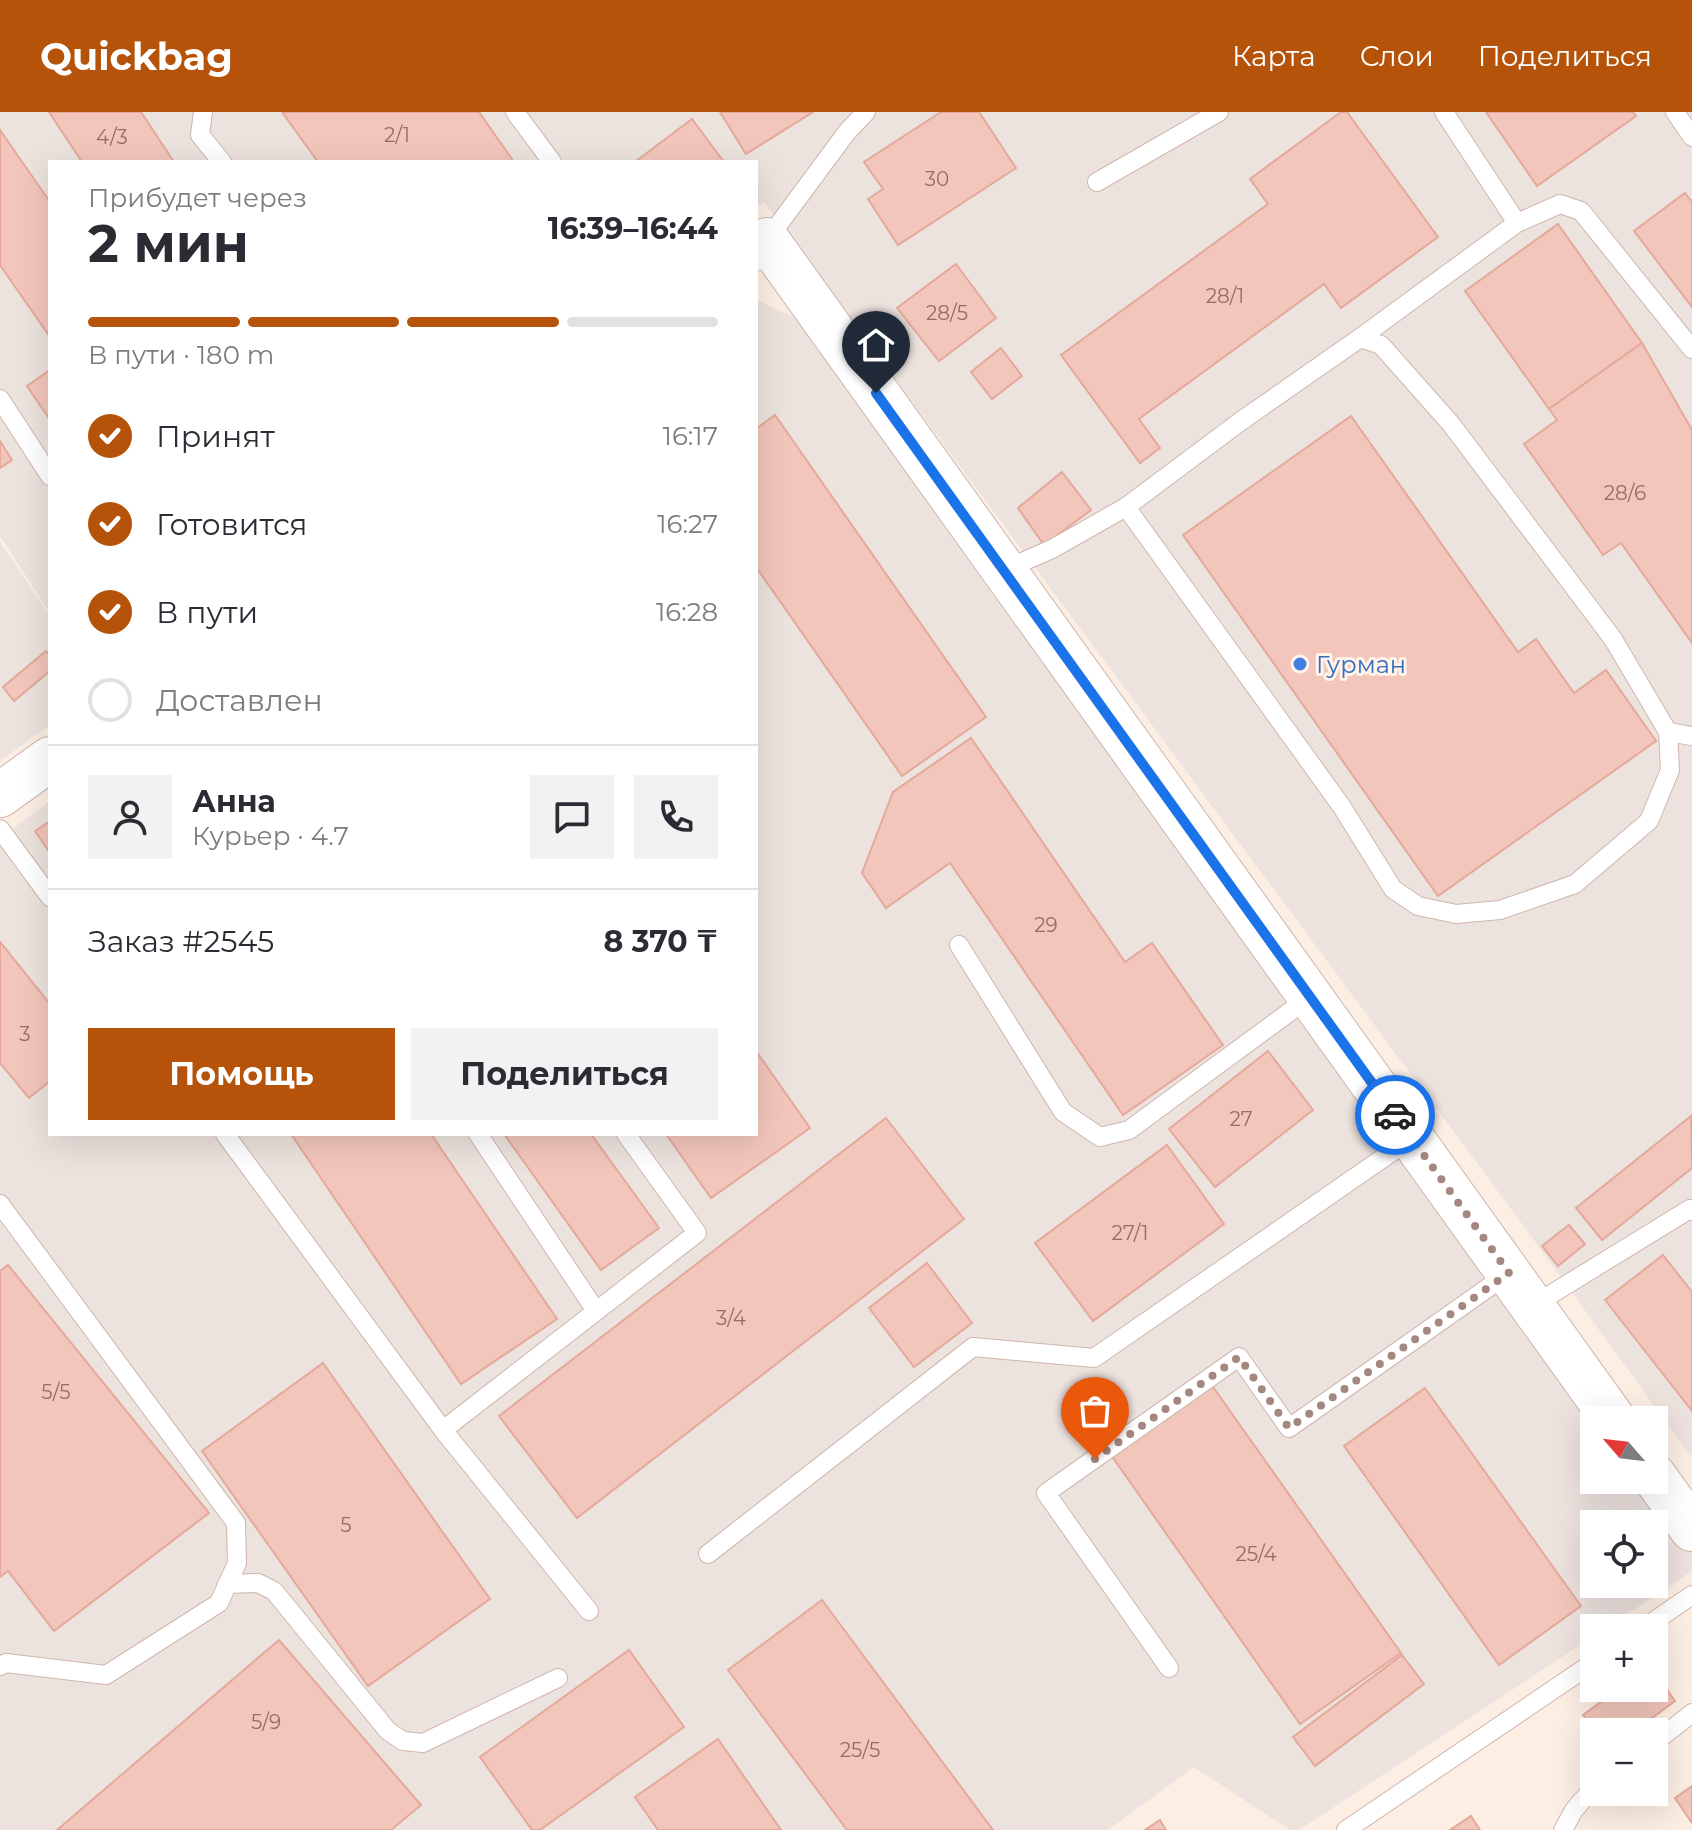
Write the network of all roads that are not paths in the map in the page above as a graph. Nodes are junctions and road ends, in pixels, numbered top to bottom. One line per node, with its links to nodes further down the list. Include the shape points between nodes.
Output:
1 (203, 112): 8 (lane, via 200,135)
2 (515, 112): 9 (lane)
3 (866, 112): 12 (lane)
4 (1219, 112): 10 (lane)
5 (1444, 112): 11 (lane)
6 (1675, 112): 7 (lane)
7 (1692, 137)
8 (220, 160)
9 (551, 160)
10 (1097, 182)
11 (1517, 223): 13 (lane); 14 (lane, via 1560,204 1581,211)
12 (762, 244): 18 (street)
13 (1360, 338): 17 (lane); 19 (lane, via 1381,345 1451,424 1613,639)
14 (1692, 349)
15 (0, 399): 16 (lane)
16 (48, 473)
17 (1126, 507): 18 (lane); 19 (lane, via 1342,807 1393,889 1418,906 1456,914 1500,910 1575,884 1649,821 1670,770)
18 (1004, 570): 26 (street)
19 (1668, 732): 20 (lane)
20 (1692, 736)
21 (48, 760): 22 (street)
22 (0, 795)
23 (0, 829): 24 (lane)
24 (48, 894)
25 (959, 945): 26 (lane, via 1063,1112 1100,1137 1129,1130)
26 (1310, 997): 30 (street)
27 (226, 1136): 36 (lane)
28 (479, 1136): 34 (lane)
29 (627, 1136): 34 (lane, via 697,1233)
30 (1412, 1138): 33 (street); 39 (lane, via 1094,1358 973,1347)
31 (0, 1204): 40 (lane, via 236,1523 237,1563)
32 (1692, 1211): 33 (lane)
33 (1520, 1290): 35 (street); 45 (lane, via 1289,1428 1239,1357 1046,1493)
34 (596, 1311): 36 (lane)
35 (1604, 1406)
36 (443, 1430): 42 (lane)
37 (1667, 1494): 38 (street)
38 (1692, 1529)
39 (708, 1554)
40 (227, 1584): 44 (lane, via 219,1603 106,1675); 47 (lane, via 258,1583 274,1591 367,1708 403,1741 423,1743)
41 (1692, 1595): 43 (lane)
42 (589, 1611)
43 (1664, 1614)
44 (0, 1666)
45 (1169, 1668)
46 (1580, 1671): 51 (lane)
47 (558, 1678)
48 (1692, 1713): 49 (lane)
49 (1668, 1732)
50 (1580, 1803): 52 (lane)
51 (1346, 1830)
52 (1563, 1830)

